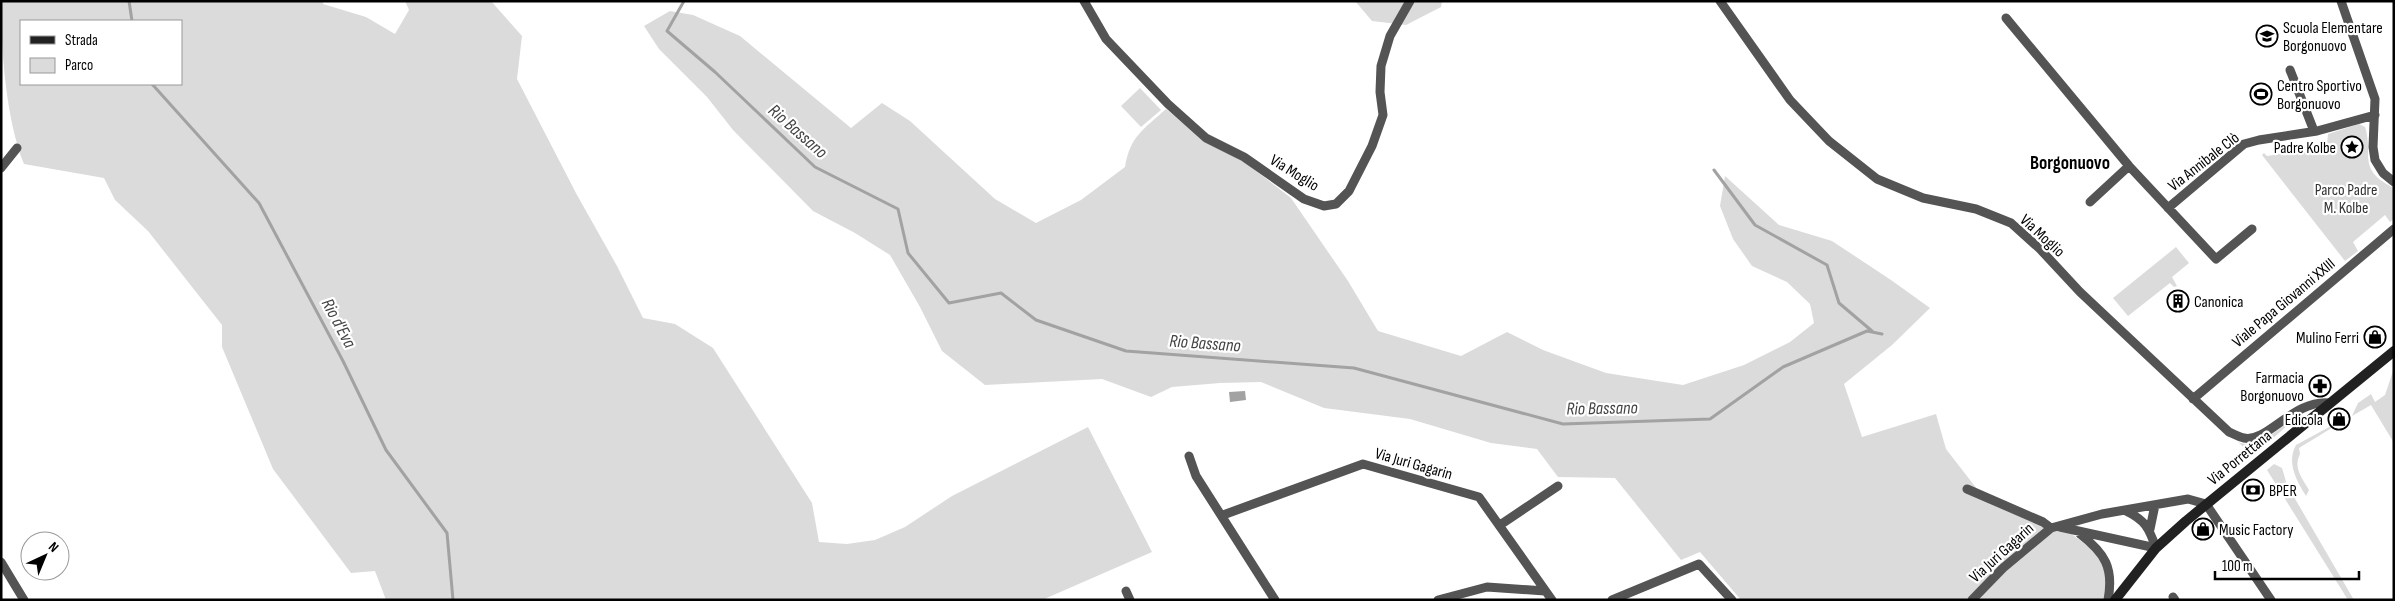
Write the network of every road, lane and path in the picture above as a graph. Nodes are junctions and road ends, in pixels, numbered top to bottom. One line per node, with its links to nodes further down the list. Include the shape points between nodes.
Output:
1 (1084, 1): 2 (street, Via Moglio, via 1106,39 1168,104 1206,138 1244,157 1304,199 1324,206 1336,204 1349,191 1372,146 1383,115 1381,66 1390,36)
2 (1410, 1)
3 (1720, 1): 18 (street, Via Moglio, via 1790,100 1829,141 1877,179 1924,198 1976,209 2011,224)
4 (2341, 1): 7 (street, via 2375,99)
5 (2006, 18): 10 (street, Via Annibale Clò)
6 (2290, 70): 8 (street)
7 (2375, 115): 8 (street, Via Annibale Clò); 12 (street, via 2375,160)
8 (2314, 131): 14 (street, Via Annibale Clò, via 2244,144)
9 (17, 148): 11 (street)
10 (2129, 166): 13 (street); 14 (street, Via Annibale Clò)
11 (1, 168)
12 (2394, 182)
13 (2090, 202)
14 (2168, 208): 15 (street, Via Annibale Clò, via 2216,259)
15 (2252, 229)
16 (2394, 229): 18 (street, Viale Papa Giovanni XXIII)
17 (2394, 351): 19 (main road, Via Porrettana)
18 (2192, 398): 19 (street, Via Moglio, via 2229,432 2245,438 2258,437 2306,405)
19 (2330, 403): 23 (main road, Via Porrettana)
20 (1189, 456): 26 (street, via 1196,476)
21 (1558, 486): 27 (street)
22 (1967, 489): 28 (street, Via Juri Gagarin)
23 (2206, 504): 24 (street, Via Juri Gagarin, via 2188,499); 31 (main road, Via Porrettana); 45 (street)
24 (2156, 505): 25 (street, Via Juri Gagarin); 29 (street)
25 (2125, 510): 28 (street, Via Juri Gagarin); 29 (street, via 2140,518)
26 (1223, 515): 27 (street, Via Juri Gagarin, via 1363,464 1479,497); 37 (street)
27 (1500, 525): 34 (street, Via Juri Gagarin)
28 (2055, 527): 30 (street, Via Juri Gagarin); 42 (street, Via Juri Gagarin, via 2003,568)
29 (2150, 529): 31 (street)
30 (2076, 531): 31 (street, Via Juri Gagarin); 43 (street, Via Juri Gagarin, via 2107,562 2110,575)
31 (2156, 548): 44 (main road, Via Porrettana)
32 (1, 562): 35 (street)
33 (1126, 591): 36 (street)
34 (1544, 591): 38 (street, via 1487,588); 39 (street, Via Juri Gagarin)
35 (24, 600)
36 (1130, 600)
37 (1275, 600)
38 (1438, 600)
39 (1552, 600)
40 (1612, 600): 41 (street, via 1699,564)
41 (1732, 600)
42 (1972, 600)
43 (2108, 600)
44 (2115, 600)
45 (2272, 600)

